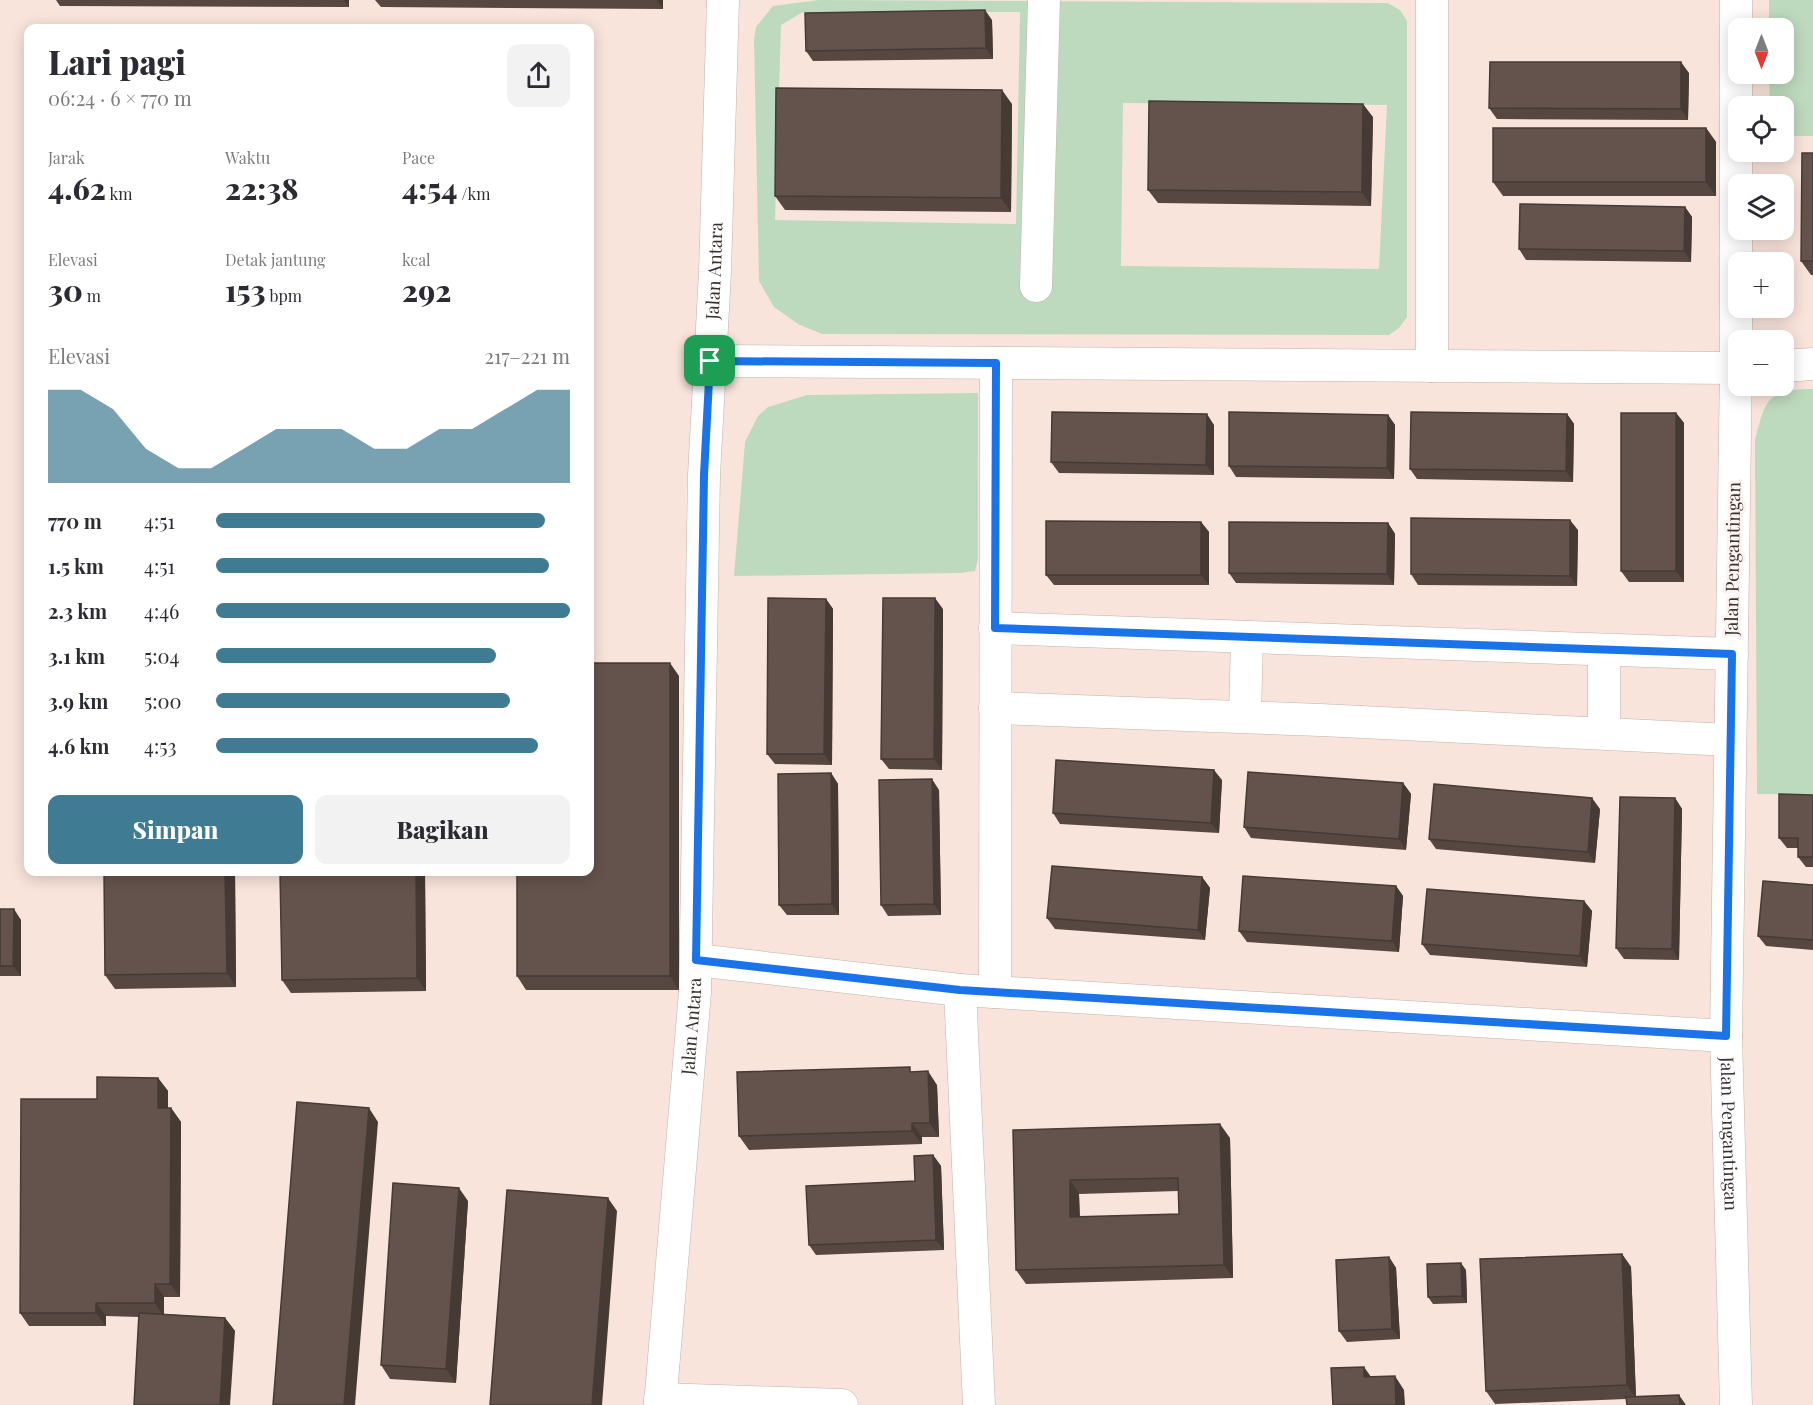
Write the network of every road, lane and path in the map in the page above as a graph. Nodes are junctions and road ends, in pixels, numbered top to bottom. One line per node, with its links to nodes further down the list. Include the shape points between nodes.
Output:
1 (723, 0): 7 (street, Jalan Antara)
2 (1044, 0): 5 (street)
3 (1432, 0): 11 (street)
4 (1736, 0): 6 (street, Jalan Pengantingan)
5 (1036, 286)
6 (1737, 330)
7 (710, 361): 8 (street); 22 (street, Jalan Antara, via 704,475)
8 (996, 363): 11 (street); 14 (street)
9 (1813, 364): 10 (street)
10 (1794, 365)
11 (1432, 366): 12 (street)
12 (1728, 368)
13 (1737, 396): 17 (street, Jalan Pengantingan)
14 (995, 628): 15 (street); 18 (street)
15 (1246, 637): 16 (street); 19 (street)
16 (1604, 650): 17 (street); 20 (street)
17 (1732, 654): 21 (street, Jalan Pengantingan)
18 (995, 708): 19 (street); 24 (street)
19 (1245, 717): 20 (street)
20 (1604, 734): 21 (street)
21 (1730, 740): 25 (street, Jalan Pengantingan)
22 (696, 960): 23 (street); 26 (street, Jalan Antara)
23 (960, 990): 24 (street); 28 (street)
24 (995, 992): 25 (street)
25 (1726, 1036): 29 (street, Jalan Pengantingan)
26 (660, 1402): 27 (street)
27 (842, 1405)
28 (979, 1405)
29 (1736, 1405)

